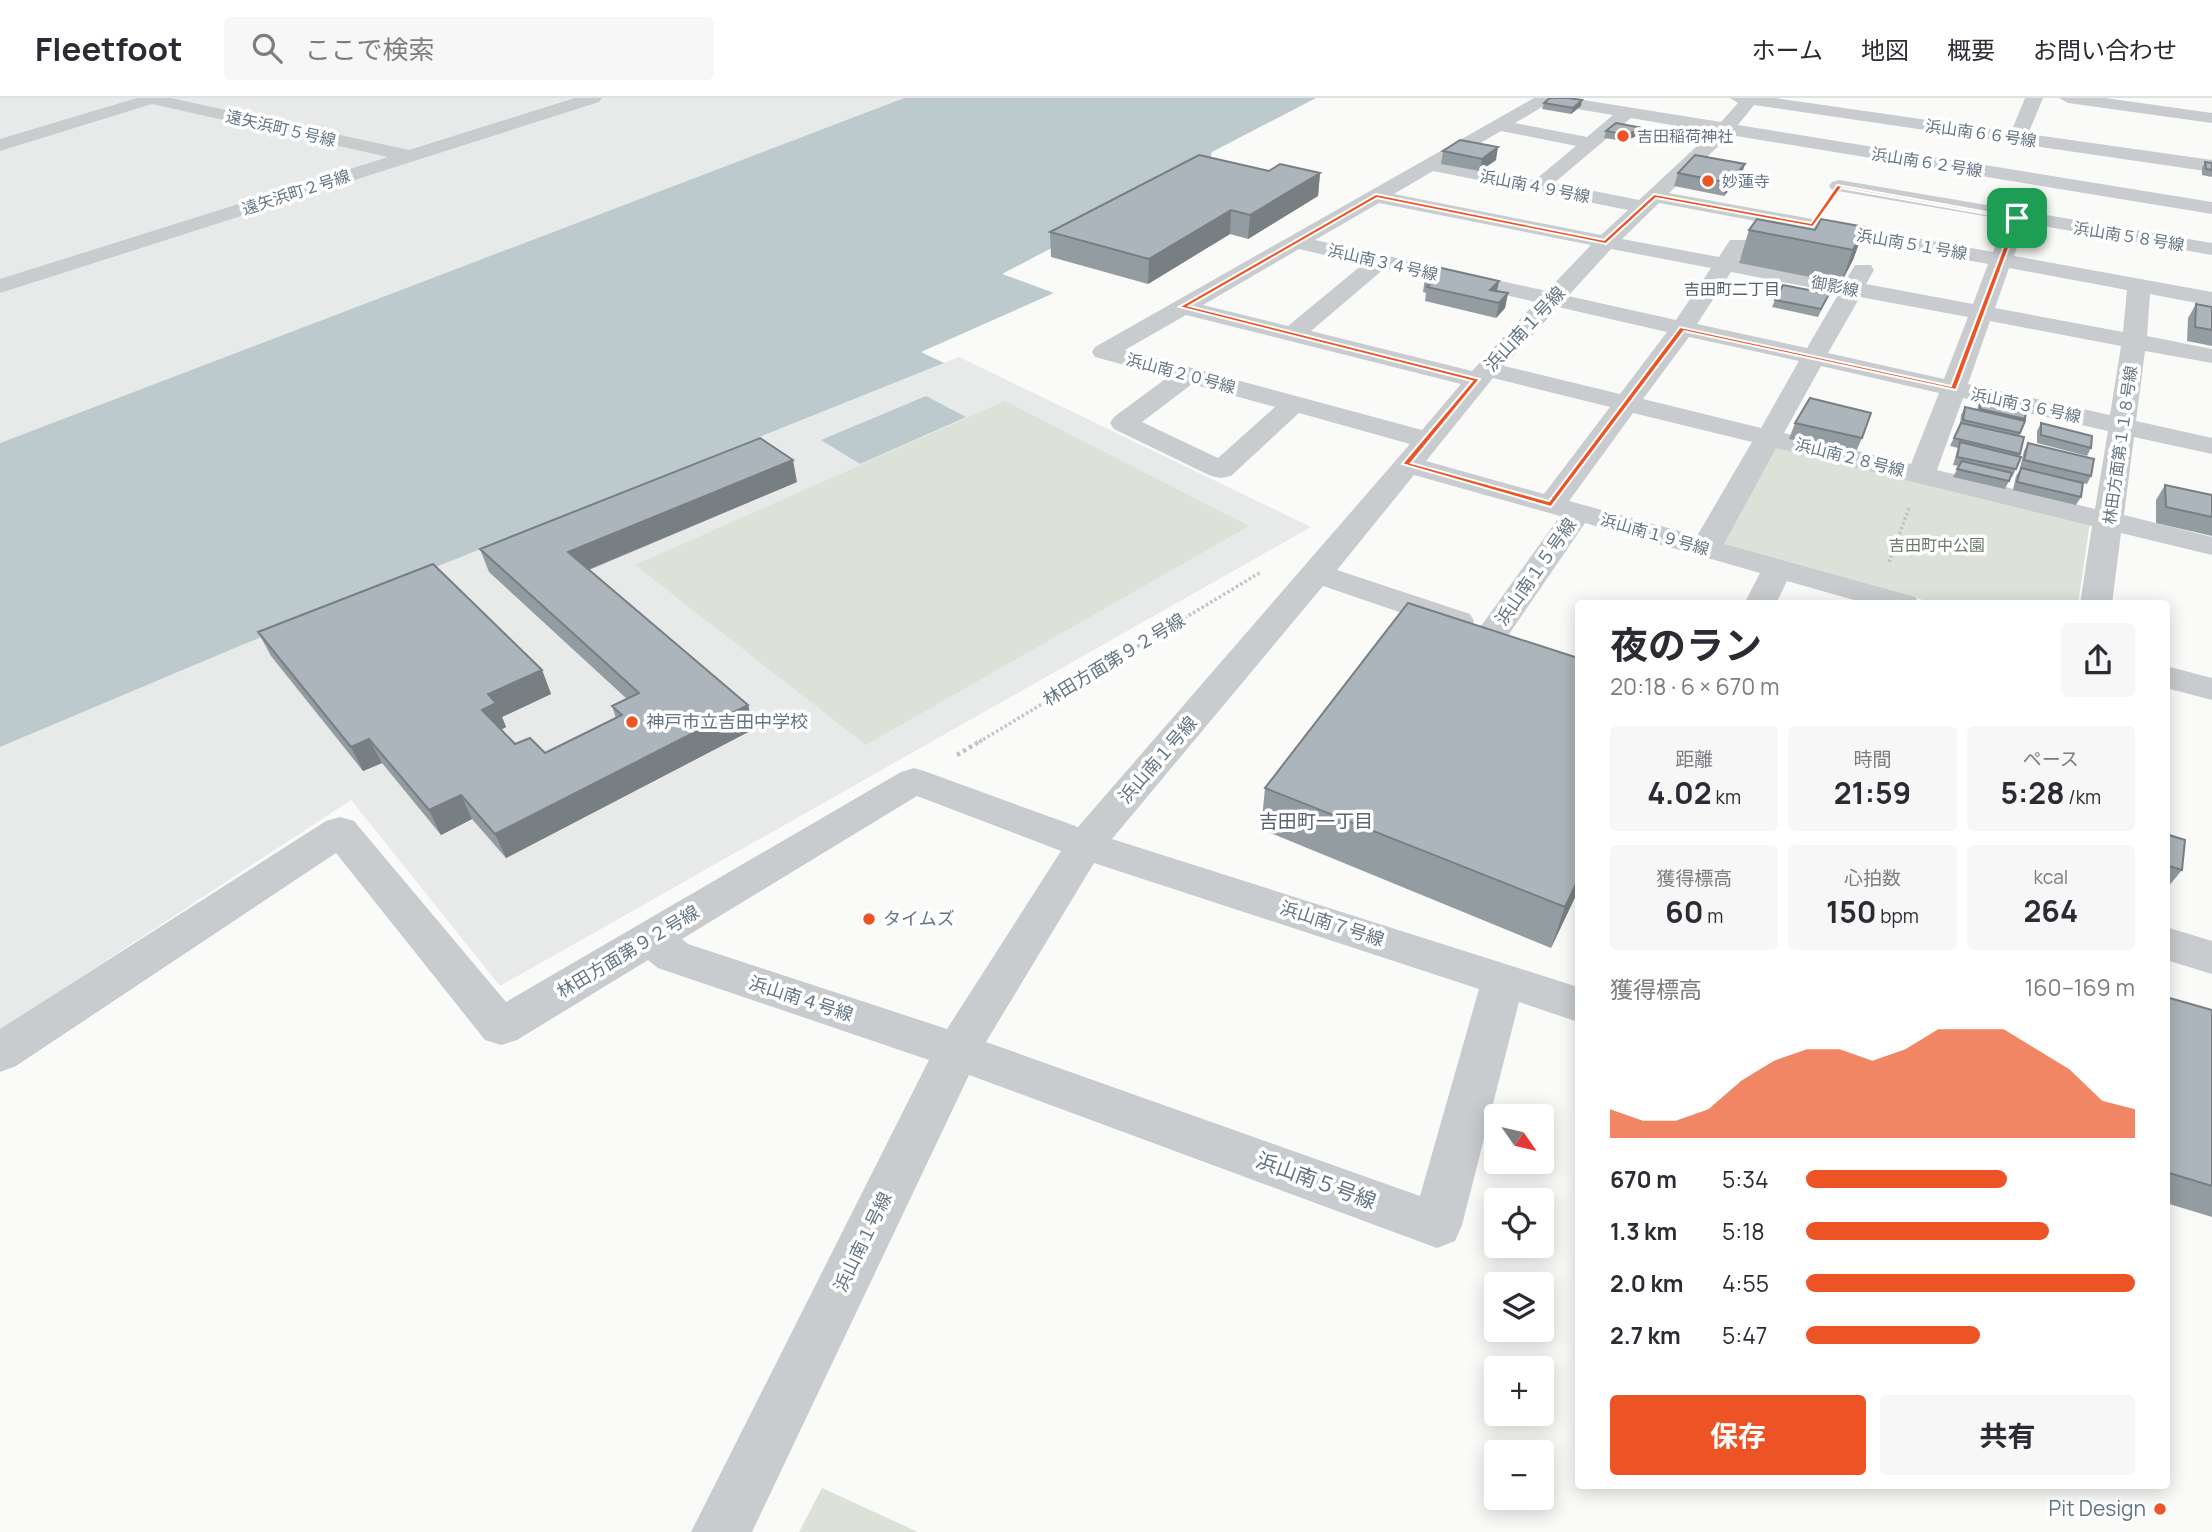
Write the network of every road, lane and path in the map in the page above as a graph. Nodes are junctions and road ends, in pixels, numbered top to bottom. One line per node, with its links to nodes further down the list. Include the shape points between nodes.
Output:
1 (153, 98): 17 (street); 19 (street, 遠矢浜町５号線)
2 (593, 98): 19 (street, 遠矢浜町２号線)
3 (1545, 98): 9 (street); 12 (street, 浜山南２０号線)
4 (1897, 98): 11 (street)
5 (2034, 98): 13 (street)
6 (2068, 98): 7 (street)
7 (2144, 104): 10 (street); 16 (street)
8 (1741, 106): 9 (street); 11 (street, 浜山南６６号線); 18 (street, 浜山南６２号線); 26 (street, 浜山南１号線)
9 (1627, 113): 15 (street)
10 (2212, 118)
11 (1882, 120): 13 (street, 浜山南６６号線); 18 (street)
12 (1497, 125): 15 (street); 20 (street, 浜山南２０号線)
13 (2018, 139): 14 (street, 浜山南６６号線)
14 (2045, 142): 16 (street, 浜山南６６号線); 22 (street)
15 (1591, 143): 23 (street)
16 (2136, 143): 21 (street, 浜山南６６号線)
17 (0, 145)
18 (1862, 152): 22 (street, 浜山南６２号線); 24 (street)
19 (410, 156): 39 (street, 遠矢浜町２号線)
20 (1427, 164): 23 (street, 浜山南４９号線); 25 (street, 浜山南２０号線)
21 (2212, 166)
22 (2032, 179): 27 (street, 浜山南６２号線); 29 (street)
23 (1539, 186): 26 (street, 浜山南４９号線)
24 (1839, 186): 29 (street, 浜山南５８号線); 30 (street)
25 (1376, 196): 32 (street, 浜山南２０号線); 33 (street, 御影線)
26 (1649, 201): 28 (street, 浜山南５１号線); 33 (street, 浜山南１号線)
27 (2212, 208)
28 (1759, 215): 30 (street, 浜山南５１号線); 37 (street, 浜山南１５号線)
29 (2017, 218): 34 (street, 浜山南５８号線); 35 (street)
30 (1813, 225): 31 (street, 浜山南５１号線)
31 (1881, 238): 35 (street, 浜山南５１号線); 40 (street)
32 (1296, 242): 36 (street, 浜山南３４号線); 43 (street, 浜山南２０号線)
33 (1606, 242): 37 (street, 御影線); 42 (street, 浜山南１号線)
34 (2212, 249)
35 (2001, 260): 38 (street, 浜山南５１号線); 44 (street)
36 (1380, 261): 42 (street, 浜山南３４号線); 46 (street)
37 (1724, 265): 40 (street, 御影線); 45 (street, 浜山南１５号線)
38 (2139, 285): 41 (street, 浜山南５１号線); 47 (street, 林田方面第１１８号線)
39 (0, 286)
40 (1852, 289): 44 (street, 御影線); 49 (street)
41 (2212, 299)
42 (1552, 300): 45 (street, 浜山南３６号線); 51 (street, 浜山南１号線)
43 (1183, 307): 46 (street, 浜山南２８号線); 50 (street, 浜山南２０号線, via 1104,352)
44 (1982, 314): 47 (street, 御影線); 52 (street)
45 (1682, 328): 49 (street, 浜山南３６号線); 53 (street, 浜山南１５号線)
46 (1293, 334): 51 (street, 浜山南２８号線)
47 (2134, 342): 48 (street, 御影線); 55 (street, 林田方面第１１８号線)
48 (2212, 356)
49 (1813, 358): 52 (street, 浜山南３６号線); 56 (street)
50 (1187, 375): 54 (street, 浜山南２０号線); 54 (street, via 1123,423 1221,470)
51 (1482, 375): 53 (street, 浜山南２８号線); 58 (street, 浜山南１号線)
52 (1954, 389): 55 (street, 浜山南３６号線); 59 (street)
53 (1627, 403): 56 (street, 浜山南２８号線); 60 (street, 浜山南１５号線)
54 (1294, 404): 58 (street, 浜山南２０号線)
55 (2123, 426): 57 (street, 浜山南３６号線); 61 (street, 林田方面第１１８号線)
56 (1769, 438): 59 (street, 浜山南２８号線); 63 (street)
57 (2212, 446)
58 (1416, 452): 60 (street, 浜山南１９号線); 66 (street, 浜山南１号線)
59 (1922, 475): 61 (street, 浜山南２８号線); 68 (path)
60 (1564, 508): 63 (street, 浜山南１９号線); 66 (street, 浜山南１５号線, via 1506,637)
61 (2109, 521): 62 (street, 浜山南２８号線); 69 (street, 林田方面第１１８号線)
62 (2212, 546)
63 (1706, 548): 65 (street, 浜山南１９号線)
64 (1272, 565): 72 (path, 林田方面第９２号線)
65 (1778, 568): 67 (street); 68 (street, 浜山南１９号線)
66 (1317, 574): 73 (street, 浜山南１号線)
67 (1762, 600)
68 (1890, 600)
69 (2097, 600)
70 (2170, 678): 71 (street)
71 (2212, 689)
72 (914, 781): 73 (street, 浜山南７号線); 74 (street, 林田方面第９２号線)
73 (1086, 845): 77 (street, 浜山南７号線); 79 (street, 浜山南１号線)
74 (650, 939): 79 (street, 浜山南４号線, via 673,956); 80 (street, 林田方面第９２号線, via 501,1027 340,831)
75 (2170, 944): 76 (street)
76 (2212, 958)
77 (1503, 980): 78 (street, 浜山南７号線); 79 (street, 浜山南５号線, via 1437,1225)
78 (1575, 1003)
79 (957, 1051): 81 (street, 浜山南１号線)
80 (0, 1053)
81 (721, 1532)

